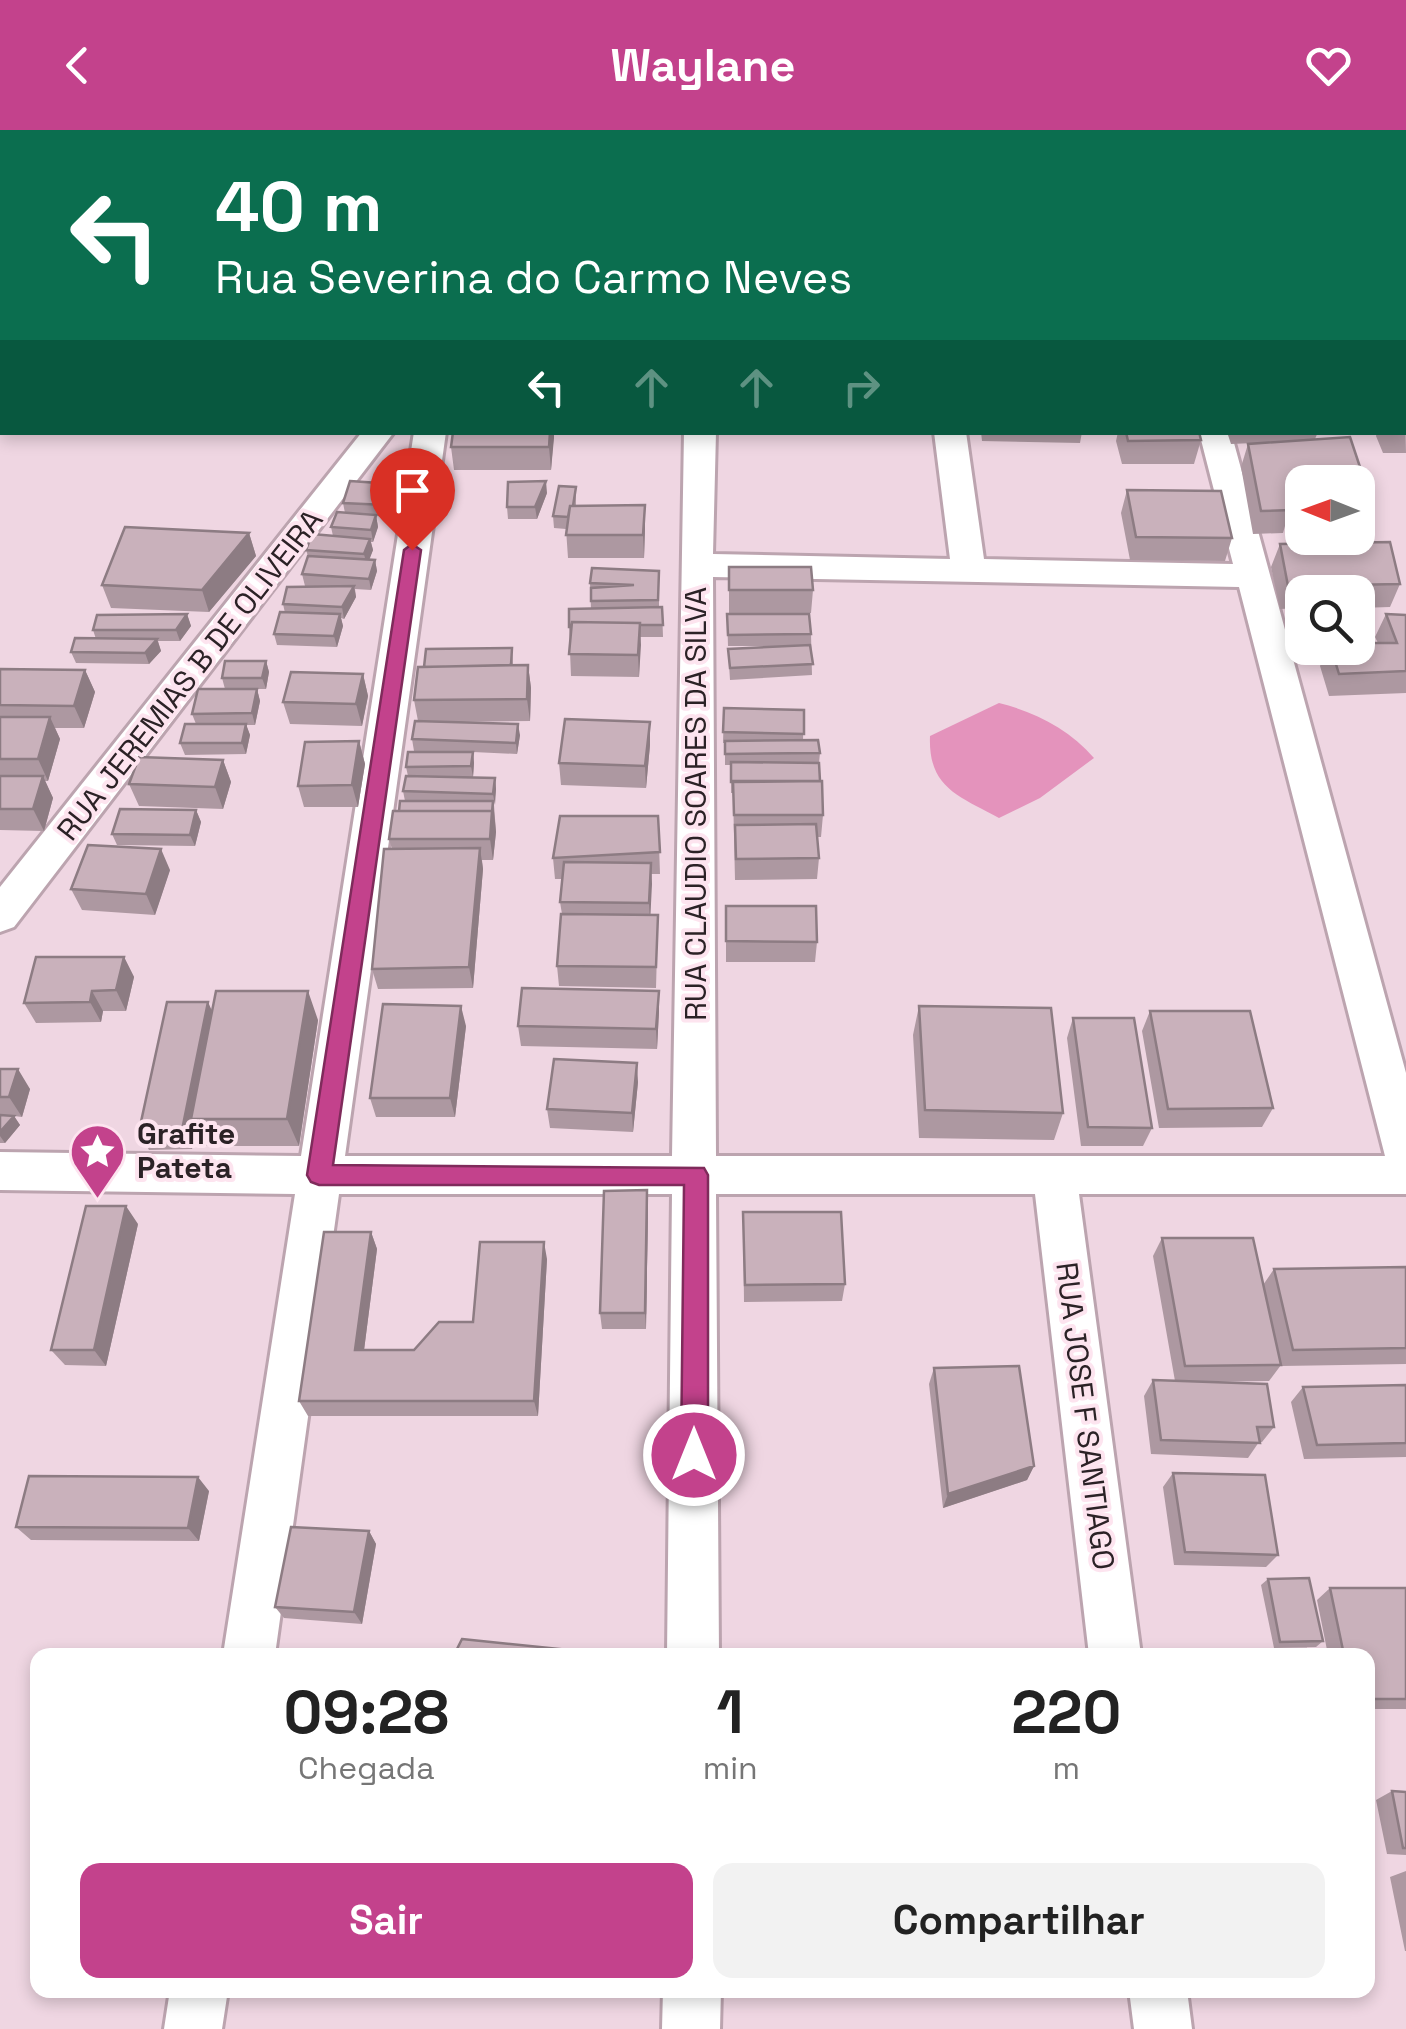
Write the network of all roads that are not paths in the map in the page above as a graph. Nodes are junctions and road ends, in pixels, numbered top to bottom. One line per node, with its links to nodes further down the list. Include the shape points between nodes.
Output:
1 (377, 435): 9 (street, RUA JEREMIAS B DE OLIVEIRA)
2 (430, 435): 13 (street)
3 (700, 435): 6 (street, RUA CLAUDIO SOARES DA SILVA)
4 (950, 435): 7 (street)
5 (1217, 435): 8 (street)
6 (696, 565): 7 (street); 14 (street, RUA CLAUDIO SOARES DA SILVA)
7 (968, 568): 8 (street)
8 (1251, 576): 10 (street)
9 (0, 916)
10 (1406, 1153)
11 (0, 1171): 13 (street)
12 (1406, 1174): 15 (street)
13 (319, 1175): 14 (street); 16 (street)
14 (696, 1175): 15 (street); 17 (street, RUA CLAUDIO SOARES DA SILVA)
15 (1054, 1177): 18 (street, RUA JOSE F SANTIAGO)
16 (249, 1648)
17 (694, 1648)
18 (1115, 1648)
19 (198, 1998): 22 (street)
20 (692, 1998): 23 (street)
21 (1159, 1998): 24 (street)
22 (193, 2029)
23 (691, 2029)
24 (1163, 2029)

